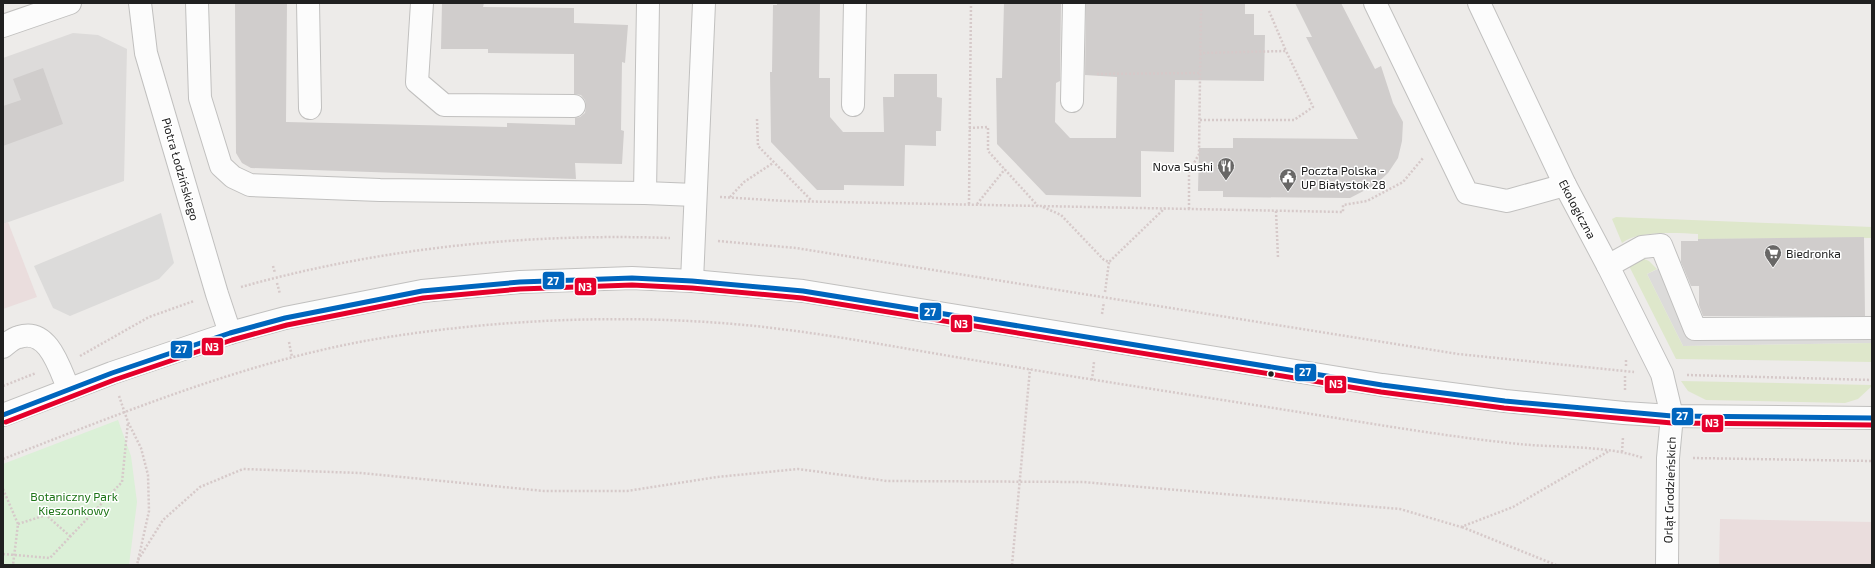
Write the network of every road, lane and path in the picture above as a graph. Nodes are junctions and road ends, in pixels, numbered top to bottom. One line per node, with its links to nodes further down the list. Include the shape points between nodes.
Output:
1 (70, 3): 15 (street)
2 (140, 3): 49 (street, Piotra Łodzińskiego, via 146,53)
3 (197, 3): 31 (street, via 200,98 221,166 250,185 380,190)
4 (308, 3): 23 (street)
5 (422, 3): 22 (street, via 417,82 444,105)
6 (648, 3): 31 (street)
7 (704, 3): 32 (street)
8 (856, 3): 21 (street)
9 (971, 3): 26 (path)
10 (1074, 3): 19 (street)
11 (1201, 3): 17 (path)
12 (1375, 3): 27 (street)
13 (1479, 3): 30 (street, Ekologiczna)
14 (1270, 11): 16 (path)
15 (3, 26)
16 (1286, 51): 17 (path); 25 (path, via 1313,107 1294,120)
17 (1200, 53): 18 (path)
18 (1200, 73): 19 (path); 25 (path)
19 (1073, 74): 20 (street)
20 (1072, 101)
21 (853, 105)
22 (574, 106)
23 (310, 108)
24 (757, 119): 28 (path, via 758,146)
25 (1200, 120): 39 (path, via 1199,154 1189,172)
26 (969, 128): 29 (path, via 988,127 988,151); 35 (path)
27 (1440, 137): 30 (street, via 1467,193 1507,201); 40 (path, via 1403,182 1368,202 1343,205 1343,212)
28 (773, 163): 33 (path, via 744,182); 34 (path)
29 (1005, 169): 36 (path); 37 (path)
30 (1565, 185): 44 (street, Ekologiczna)
31 (645, 193): 32 (street)
32 (695, 195): 33 (path); 46 (street)
33 (730, 198): 34 (path)
34 (812, 201): 35 (path)
35 (969, 204): 36 (path)
36 (977, 204): 37 (path)
37 (1038, 206): 38 (path); 42 (path, via 1061,215 1104,260)
38 (1165, 208): 39 (path); 42 (path)
39 (1189, 209): 40 (path)
40 (1276, 211): 41 (path)
41 (1278, 258)
42 (1109, 262): 47 (path)
43 (273, 266): 45 (path)
44 (1608, 266): 48 (street, via 1642,247 1661,245 1695,329); 58 (street, Ekologiczna, via 1662,374)
45 (275, 273)
46 (692, 281): 49 (street, via 632,278 520,282 422,291 285,318); 58 (street, via 803,291 1382,385 1529,403)
47 (1105, 292)
48 (1872, 328)
49 (230, 333): 54 (street)
50 (3, 346): 55 (street, via 26,335 42,340 52,353)
51 (1626, 360): 52 (path)
52 (1626, 366)
53 (1030, 369): 56 (path, via 755,326 664,320 523,322 394,336 292,357); 61 (path, via 1428,432 1519,444); 67 (path)
54 (112, 373): 55 (street); 56 (path)
55 (69, 390): 57 (street)
56 (124, 412): 60 (path); 64 (path)
57 (3, 415)
58 (1672, 416): 59 (street); 63 (street, Orląt Grodzieńskich)
59 (1872, 418)
60 (128, 422): 71 (path, via 122,482); 74 (path, via 141,448 148,475 149,511)
61 (1609, 451): 62 (path); 70 (path, via 1513,507)
62 (1643, 458): 63 (path); 66 (path)
63 (1668, 458): 65 (path); 79 (street, Orląt Grodzieńskich)
64 (3, 459)
65 (1872, 461)
66 (1645, 463)
67 (1020, 483): 70 (path, via 1083,482 1330,502 1400,509); 74 (path, via 886,481 798,469 717,477 627,491 544,490 361,473 242,469 200,487 163,520); 77 (path)
68 (3, 489): 69 (path)
69 (18, 524): 71 (path, via 46,515); 73 (path)
70 (1461, 527): 78 (path)
71 (71, 537): 73 (path, via 50,558)
72 (3, 554): 73 (path)
73 (15, 555): 75 (path)
74 (138, 560): 76 (path)
75 (13, 565)
76 (137, 565)
77 (1012, 565)
78 (1556, 565)
79 (1667, 565)

